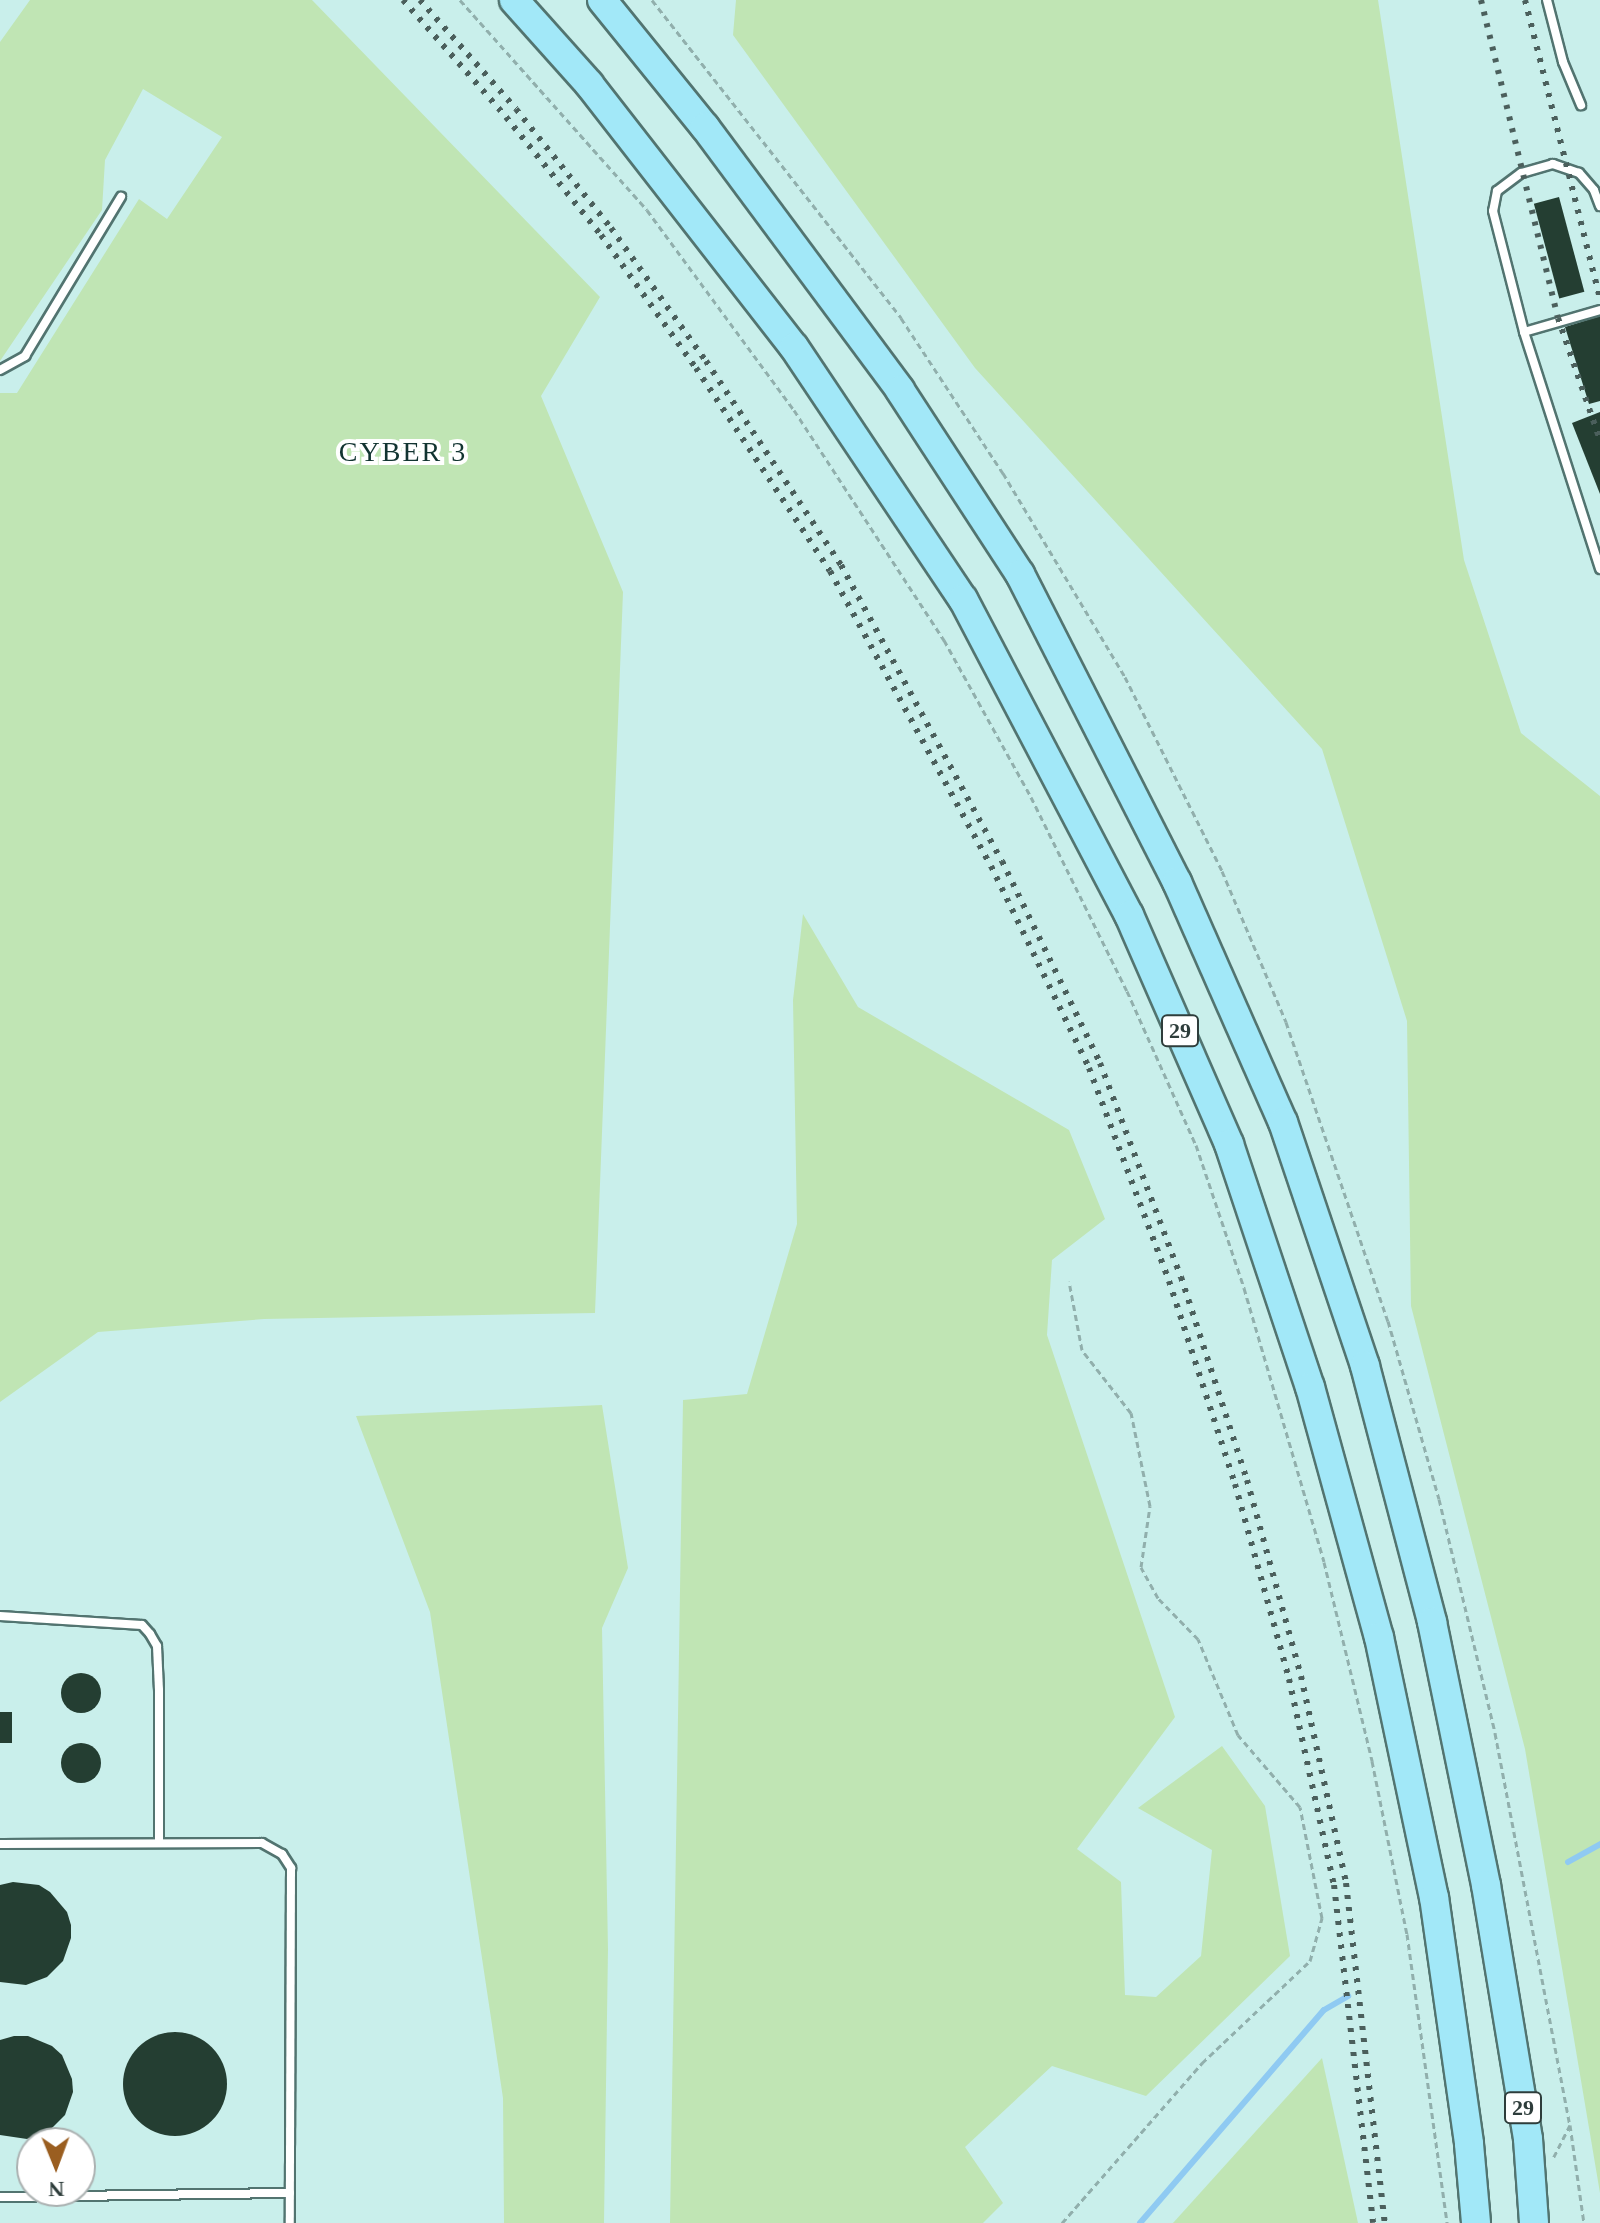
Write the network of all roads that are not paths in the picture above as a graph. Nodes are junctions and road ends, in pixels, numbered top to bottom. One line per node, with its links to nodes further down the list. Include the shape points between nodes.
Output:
1 (514, 0): 17 (highway, 29, via 589,84 794,347 963,599 1129,915 1223,1129 1310,1387 1379,1637 1434,1897)
2 (602, 0): 18 (highway, 29, via 705,127 900,390 1020,574 1177,882 1283,1122 1365,1366 1432,1622 1486,1885 1528,2139)
3 (1547, 0): 4 (lane)
4 (1581, 105)
5 (121, 197): 9 (lane, via 25,356)
6 (1600, 206): 8 (lane, via 1579,173 1553,164 1521,173 1497,191 1493,211)
7 (1600, 310): 8 (lane)
8 (1524, 332): 10 (lane)
9 (0, 370)
10 (1600, 569)
11 (0, 1616): 12 (lane, via 142,1625 150,1634 157,1646 159,1690)
12 (159, 1842): 13 (lane); 14 (lane, via 262,1843 282,1854 291,1868)
13 (0, 1844)
14 (290, 2193): 15 (lane); 16 (lane)
15 (0, 2197)
16 (290, 2223)
17 (1476, 2223)
18 (1534, 2223)

